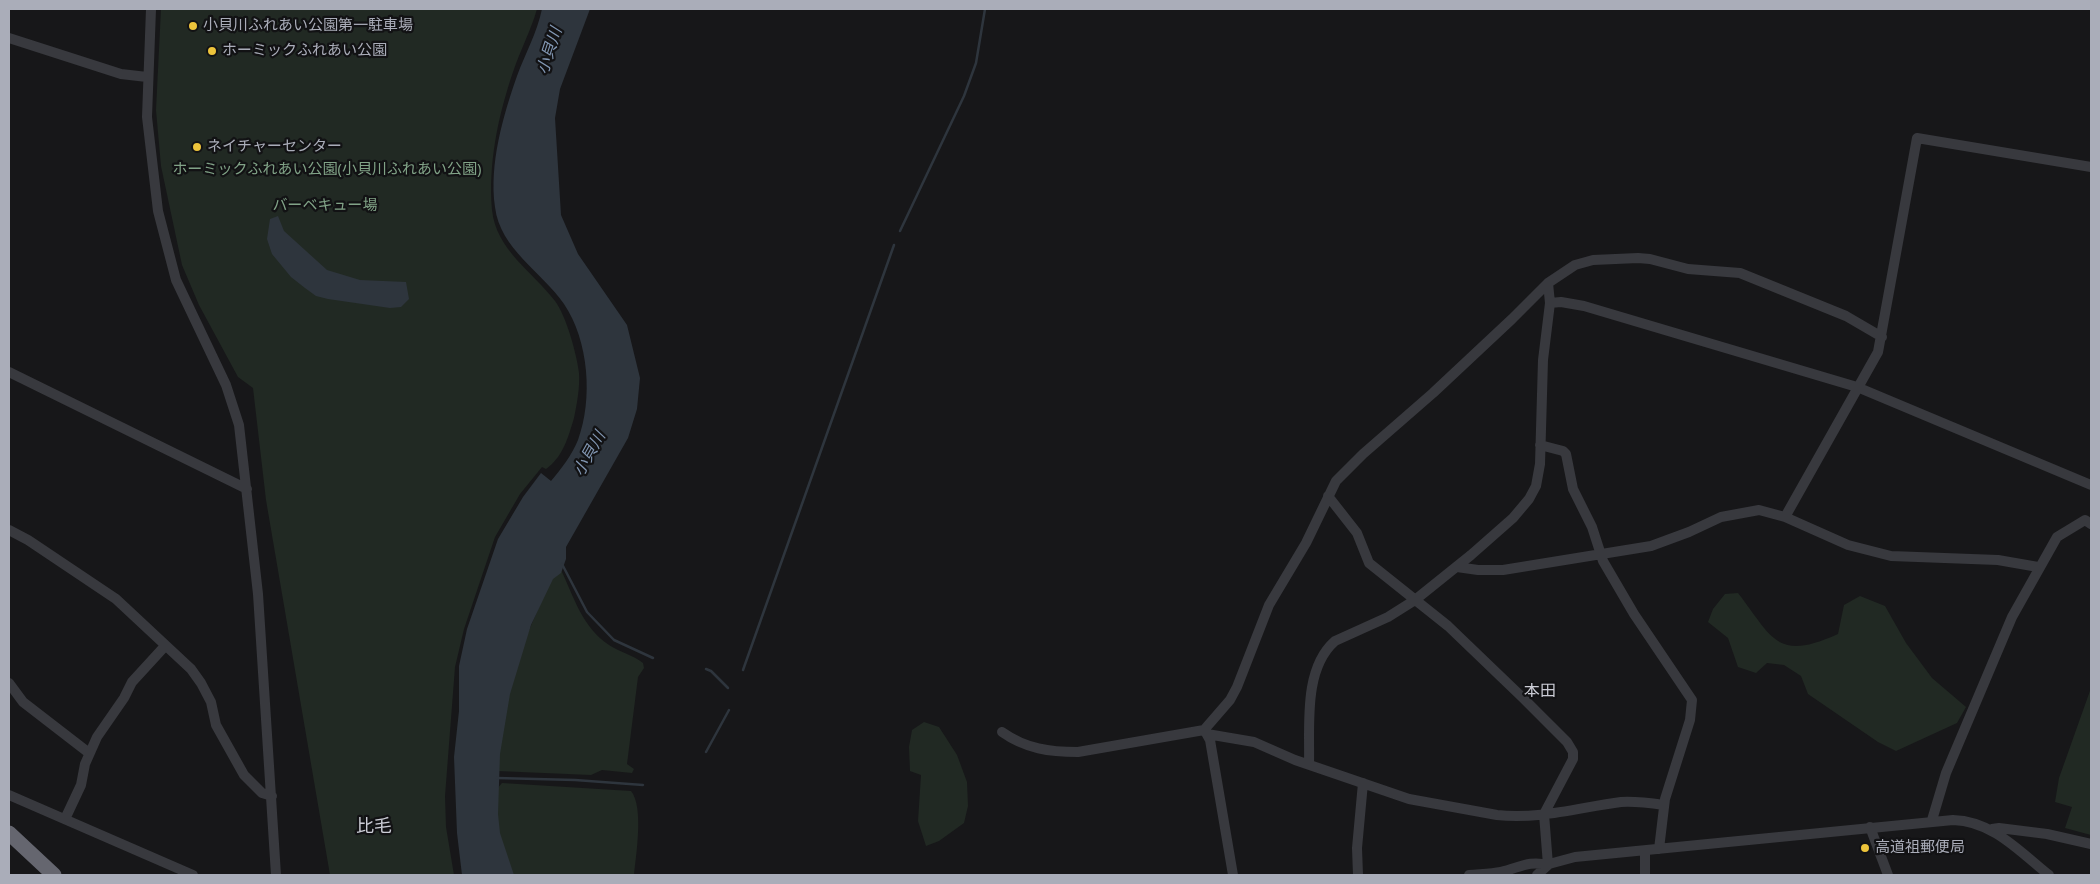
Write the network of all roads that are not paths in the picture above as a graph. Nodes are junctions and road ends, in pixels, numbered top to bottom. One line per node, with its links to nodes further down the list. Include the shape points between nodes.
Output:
1 (151, 9): 3 (street)
2 (9, 38): 3 (street, via 121,74)
3 (147, 77): 12 (street, via 148,144 165,245 187,305 234,404)
4 (2091, 167): 7 (street, via 1917,138)
5 (1548, 283): 6 (street); 7 (street, via 1576,265 1593,260 1650,259 1688,270 1733,272 1837,312); 13 (street, via 1433,393 1342,473)
6 (1550, 303): 9 (street, via 1584,306); 10 (street, via 1543,360)
7 (1882, 337): 9 (street, via 1878,352)
8 (9, 372): 12 (street)
9 (1857, 387): 11 (street); 14 (street)
10 (1540, 446): 17 (street, via 1566,454 1573,489 1592,527); 18 (street, via 1540,468 1529,499 1513,518)
11 (2091, 485)
12 (247, 488): 29 (street, via 258,585)
13 (1328, 496): 20 (street, via 1357,533 1369,563); 24 (street, via 1306,543 1269,605 1237,687)
14 (1785, 517): 17 (street, via 1759,510 1741,512 1721,517 1661,543); 19 (street, via 1848,545 1892,556 1998,560)
15 (2091, 524): 19 (street, via 2085,520 2057,537)
16 (9, 530): 21 (street, via 116,599)
17 (1601, 555): 18 (street, via 1503,570); 30 (street, via 1634,614 1692,700 1690,720)
18 (1457, 567): 20 (street)
19 (2038, 567): 33 (street, via 2012,617 1946,773)
20 (1415, 600): 26 (street, via 1388,617 1335,641 1324,654 1312,692); 31 (street, via 1448,626 1572,748 1573,759)
21 (165, 646): 25 (street, via 132,682); 29 (street, via 191,669 201,683 211,702 216,725 244,775 262,794)
22 (9, 683): 25 (street, via 23,702)
23 (1002, 732): 24 (street, via 1034,748 1060,752)
24 (1206, 732): 26 (street, via 1254,742); 44 (street)
25 (89, 753): 32 (street, via 81,785)
26 (1309, 764): 27 (street)
27 (1362, 783): 31 (street, via 1409,799 1493,815); 45 (street)
28 (9, 796): 32 (street)
29 (272, 796): 43 (street)
30 (1664, 805): 31 (street, via 1622,802); 38 (street)
31 (1544, 814): 40 (street)
32 (65, 819): 42 (street)
33 (1932, 820): 34 (street); 35 (street, via 1963,820)
34 (1870, 827): 38 (street); 49 (street)
35 (1992, 829): 37 (street, via 2047,834); 50 (street)
36 (9, 833): 41 (highway)
37 (2091, 844)
38 (1659, 849): 39 (street)
39 (1646, 851): 40 (street, via 1575,858); 48 (street)
40 (1548, 865): 46 (street, via 1525,863 1504,871); 47 (street)
41 (54, 875)
42 (193, 875)
43 (276, 875)
44 (1232, 875)
45 (1358, 875)
46 (1469, 875)
47 (1537, 875)
48 (1645, 875)
49 (1888, 875)
50 (2049, 875)

